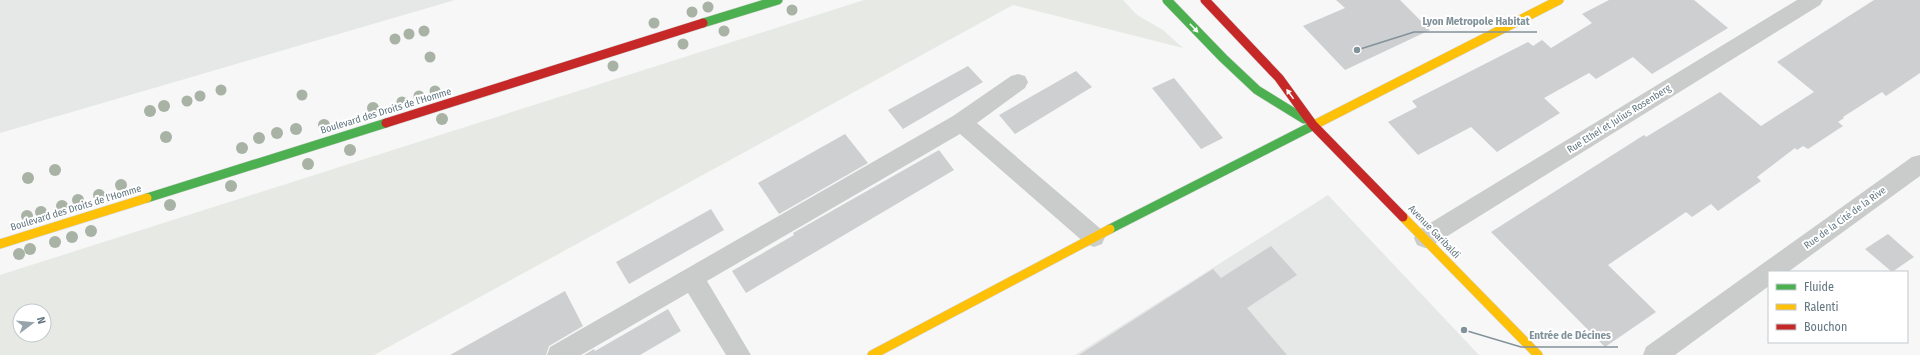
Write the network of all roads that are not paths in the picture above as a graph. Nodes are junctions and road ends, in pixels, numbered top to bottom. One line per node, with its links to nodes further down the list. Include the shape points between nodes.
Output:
1 (778, 0): 12 (main road, Boulevard des Droits de l'Homme)
2 (1167, 0): 8 (main road, Avenue Garibaldi, one-way to 8, via 1257,90)
3 (1205, 0): 8 (main road, Avenue Garibaldi, one-way to 3, via 1279,78)
4 (1558, 0): 8 (main road)
5 (1813, 0): 11 (street, Rue Ethel et Julius Rosenberg)
6 (1018, 82): 7 (street)
7 (962, 122): 10 (street); 15 (street)
8 (1313, 125): 10 (main road); 11 (main road, Avenue Garibaldi)
9 (1920, 164): 13 (street, Rue de la Cité de la Rive)
10 (1094, 237): 18 (main road)
11 (1425, 238): 19 (main road, Avenue Garibaldi)
12 (0, 244)
13 (1771, 271)
14 (1768, 273): 20 (street, Rue de la Cité de la Rive)
15 (692, 278): 16 (street); 17 (street)
16 (559, 355)
17 (739, 355)
18 (872, 355)
19 (1538, 355)
20 (1655, 355)

